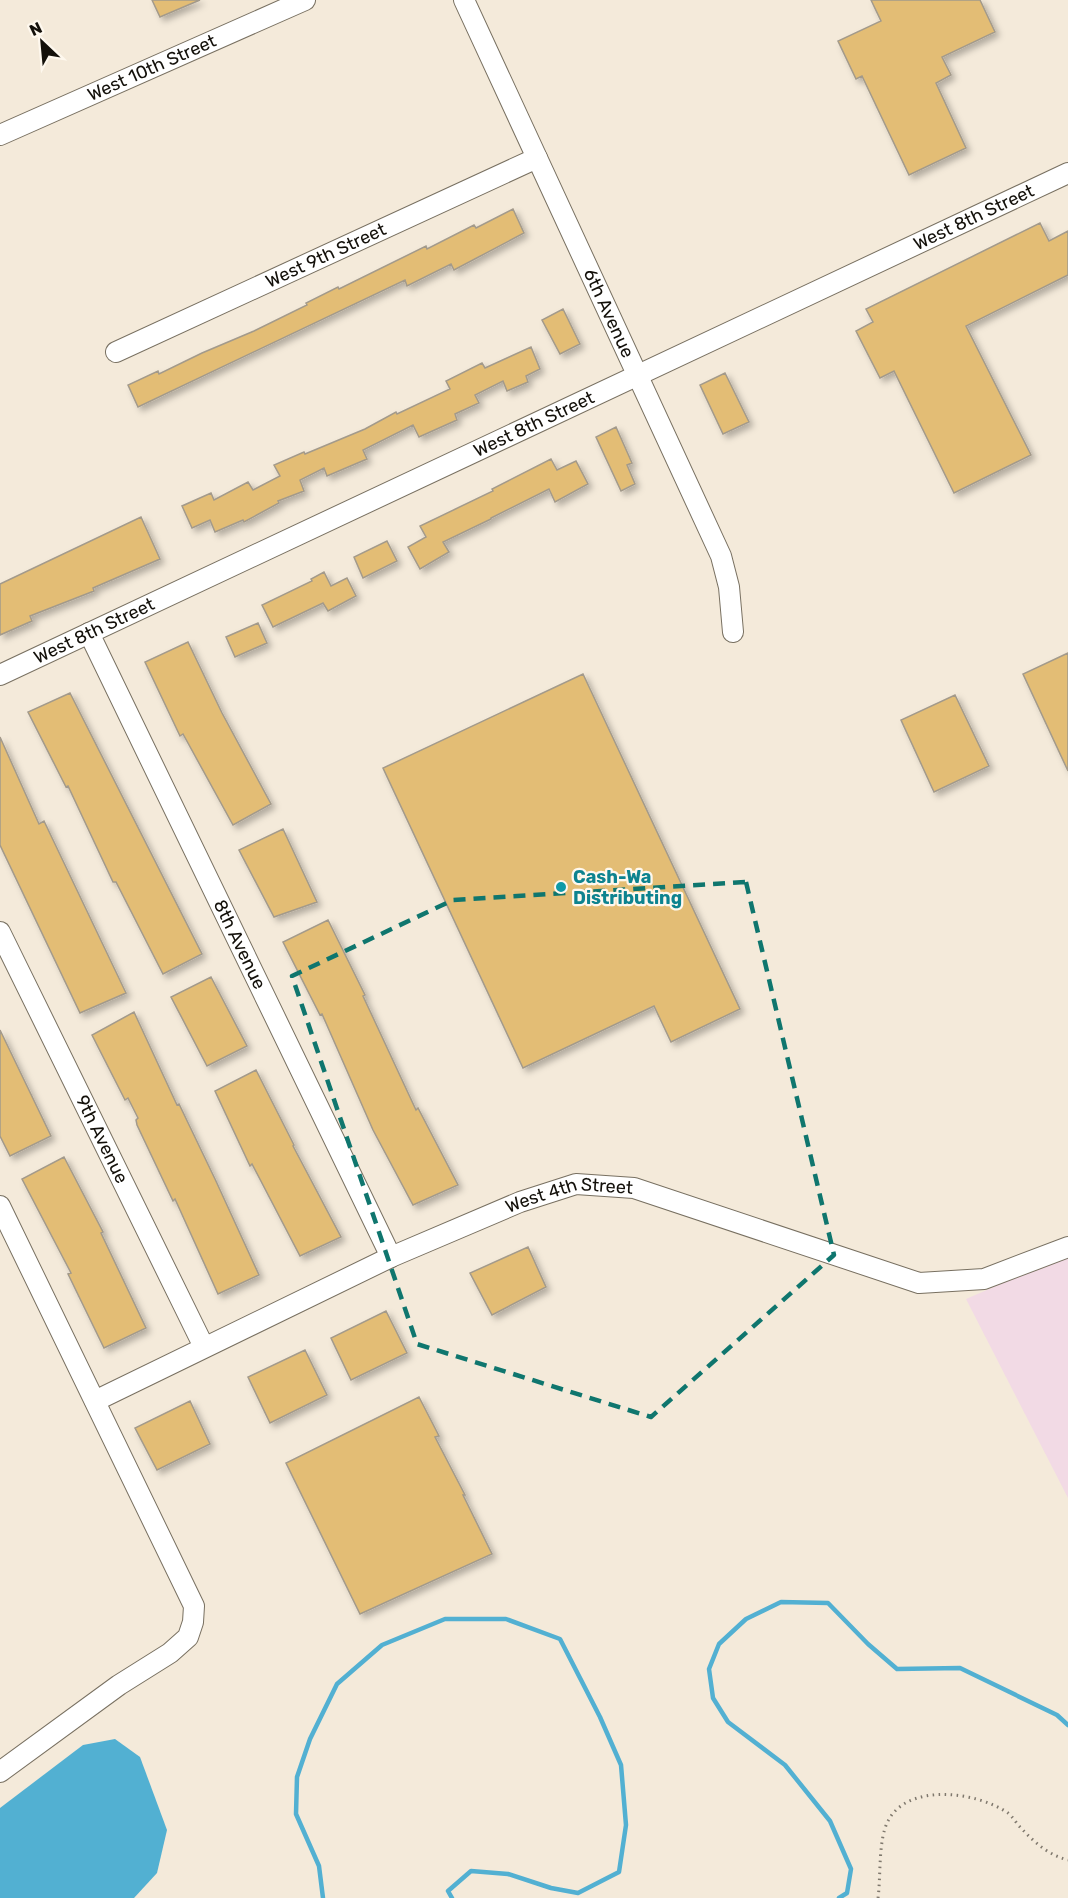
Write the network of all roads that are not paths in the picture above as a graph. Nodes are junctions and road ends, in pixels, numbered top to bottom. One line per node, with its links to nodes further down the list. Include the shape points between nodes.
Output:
1 (305, 0): 3 (street, West 10th Street)
2 (464, 0): 4 (street, 6th Avenue)
3 (0, 135)
4 (537, 158): 6 (street, West 9th Street); 7 (street, 6th Avenue)
5 (1068, 173): 7 (street, West 8th Street)
6 (116, 352)
7 (638, 375): 8 (street, 6th Avenue, via 721,556 729,587); 9 (street, West 8th Street)
8 (733, 632)
9 (89, 633): 10 (street, West 8th Street); 14 (street, 8th Avenue)
10 (0, 675)
11 (0, 932): 15 (street, 9th Avenue)
12 (0, 1206): 16 (street)
13 (1068, 1247): 14 (street, West 4th Street, via 984,1279 919,1283 634,1188 576,1184 520,1202)
14 (391, 1257): 15 (street, West 4th Street)
15 (204, 1347): 16 (street, West 4th Street)
16 (95, 1401): 17 (street, via 194,1606 193,1622 188,1636 170,1653 119,1685)
17 (0, 1772)

